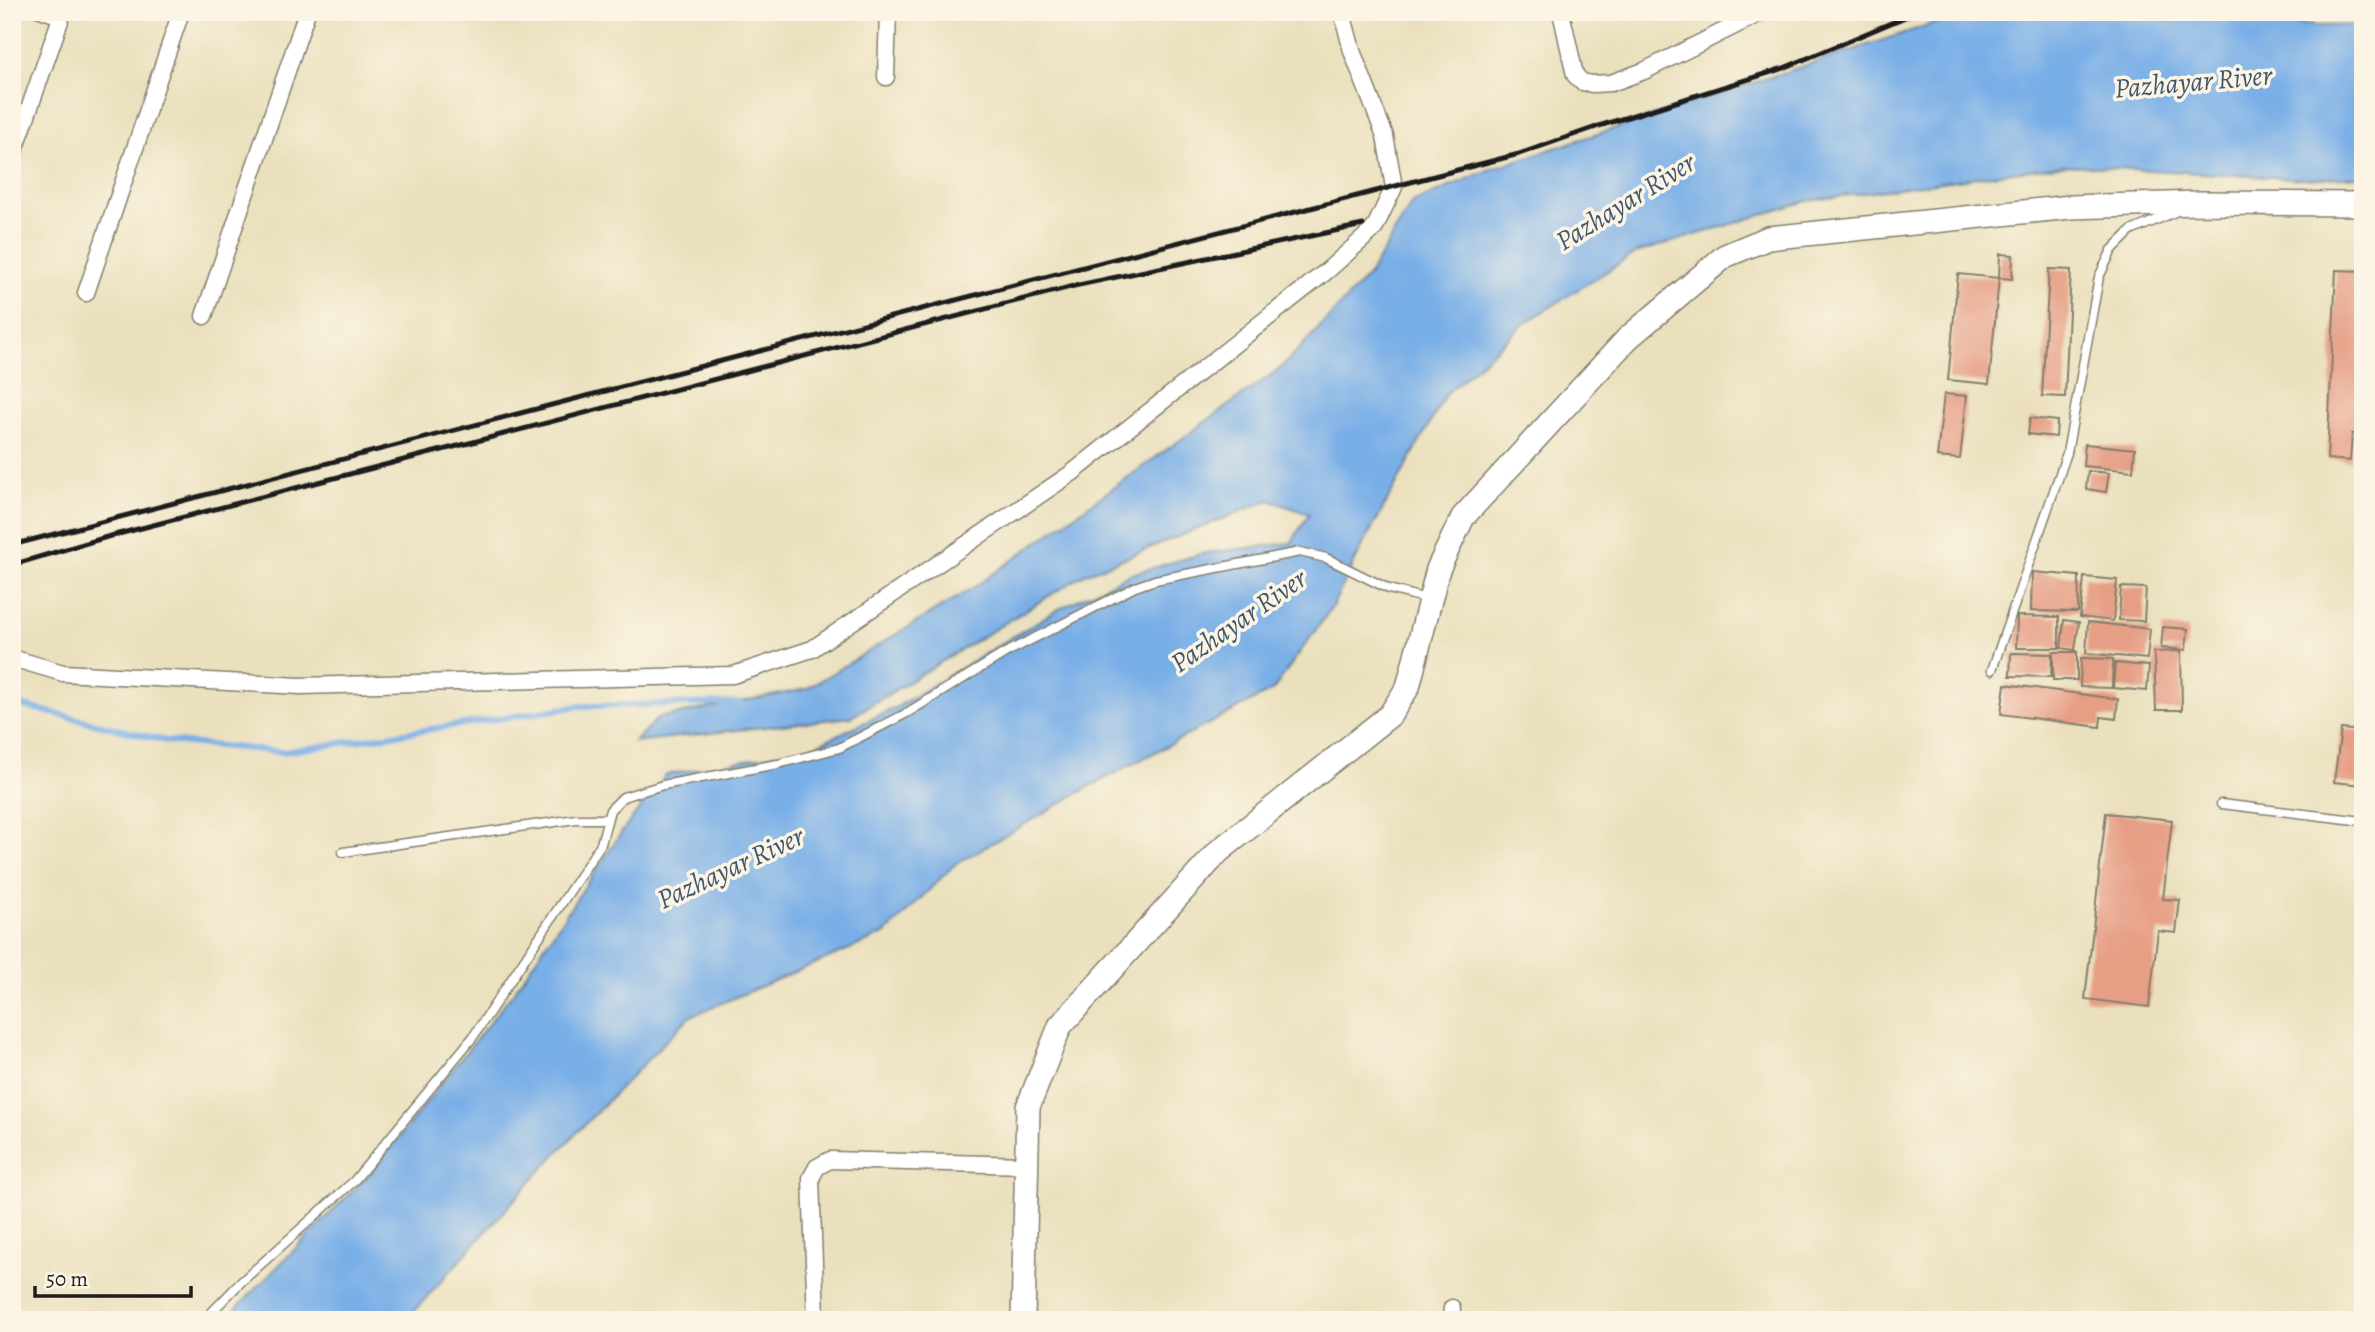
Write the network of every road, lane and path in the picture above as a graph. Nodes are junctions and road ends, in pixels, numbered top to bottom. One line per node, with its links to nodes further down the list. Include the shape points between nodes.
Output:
1 (37, 12): 8 (lane)
2 (181, 12): 13 (street)
3 (307, 12): 14 (street)
4 (888, 12): 9 (street)
5 (1342, 12): 16 (street, via 1385,136 1394,187 1374,229 1072,473 812,649 733,675 300,686 63,673)
6 (1561, 12): 7 (street, via 1575,75 1592,84 1611,83 1644,71)
7 (1762, 12)
8 (61, 16): 10 (street)
9 (886, 77)
10 (12, 158)
11 (2197, 203): 12 (street); 15 (street, via 2071,207 1768,238 1725,256 1628,338 1463,517 1438,569); 17 (lane, via 2131,231 2112,250 2099,277 2067,453)
12 (2363, 204)
13 (86, 293)
14 (204, 316)
15 (1430, 600): 19 (lane, via 1389,589 1326,558 1300,552 1155,580 1005,653 839,748 639,791 616,802); 22 (street, via 1408,687 1390,716 1219,851 1060,1026 1028,1107)
16 (12, 658)
17 (1992, 670)
18 (2221, 804): 20 (lane)
19 (606, 819): 21 (lane, via 576,819); 23 (lane, via 601,844 473,1037 354,1181)
20 (2363, 821)
21 (343, 852)
22 (1026, 1165): 24 (street, via 830,1160 817,1167 811,1178); 25 (street)
23 (204, 1320)
24 (816, 1320)
25 (1023, 1320)

